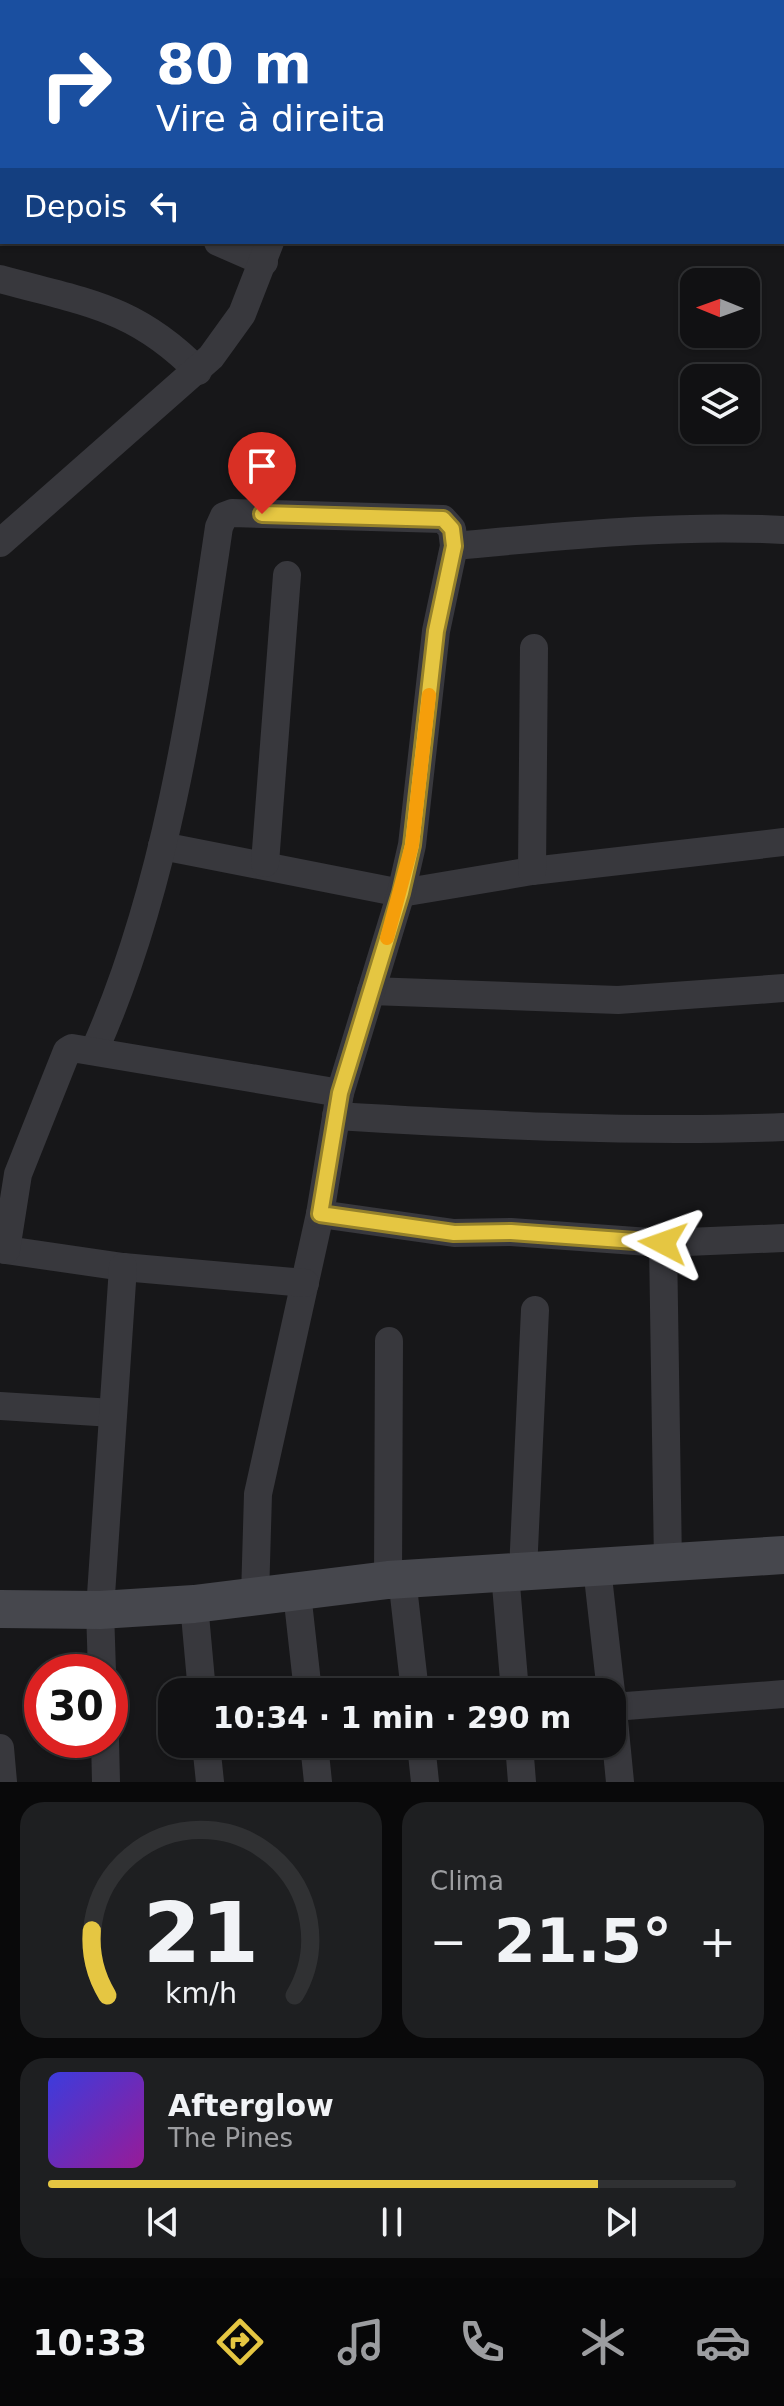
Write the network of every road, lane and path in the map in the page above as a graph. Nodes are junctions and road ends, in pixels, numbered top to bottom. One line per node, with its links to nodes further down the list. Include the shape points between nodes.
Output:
1 (228, 244): 2 (street)
2 (267, 252): 4 (street, via 242,314)
3 (0, 279): 4 (street, via 136,320 170,342)
4 (198, 371): 6 (street)
5 (784, 530): 7 (street, via 604,532)
6 (0, 543)
7 (454, 546): 11 (street, via 452,529 443,519 224,516); 14 (street, via 436,631 412,845)
8 (287, 575): 12 (street)
9 (534, 648): 13 (street)
10 (784, 842): 13 (street)
11 (162, 846): 12 (street); 17 (street)
12 (265, 863): 14 (street)
13 (532, 871): 14 (street)
14 (401, 893): 16 (street)
15 (784, 988): 16 (street, via 618,1000)
16 (371, 991): 18 (street)
17 (95, 1049): 18 (street); 23 (street, via 67,1051 18,1174)
18 (338, 1104): 19 (street, via 508,1127); 20 (street)
19 (784, 1127)
20 (320, 1214): 22 (street, via 454,1233); 25 (street)
21 (784, 1238): 22 (street)
22 (663, 1243): 31 (street)
23 (3, 1249): 24 (street)
24 (123, 1267): 25 (street); 29 (street)
25 (305, 1283): 36 (street, via 258,1494)
26 (535, 1310): 33 (street)
27 (389, 1341): 34 (street)
28 (0, 1406): 29 (street)
29 (113, 1413): 39 (street)
30 (784, 1555): 31 (street)
31 (668, 1564): 32 (street)
32 (597, 1568): 33 (street); 45 (street)
33 (514, 1572): 34 (street); 44 (street)
34 (395, 1579): 35 (street); 43 (street)
35 (297, 1593): 36 (street); 42 (street)
36 (255, 1597): 37 (street)
37 (194, 1604): 39 (street); 41 (street)
38 (0, 1609): 39 (street)
39 (100, 1610): 40 (street)
40 (101, 1654)
41 (201, 1678)
42 (306, 1678)
43 (413, 1678)
44 (515, 1678)
45 (609, 1678)
46 (784, 1694): 47 (street)
47 (626, 1706)
48 (0, 1748): 55 (street)
49 (105, 1758): 56 (street)
50 (207, 1758): 57 (street)
51 (315, 1758): 58 (street)
52 (422, 1758): 59 (street)
53 (520, 1758): 60 (street)
54 (618, 1758): 61 (street)
55 (3, 1782)
56 (106, 1782)
57 (210, 1782)
58 (318, 1782)
59 (425, 1782)
60 (522, 1782)
61 (620, 1782)

